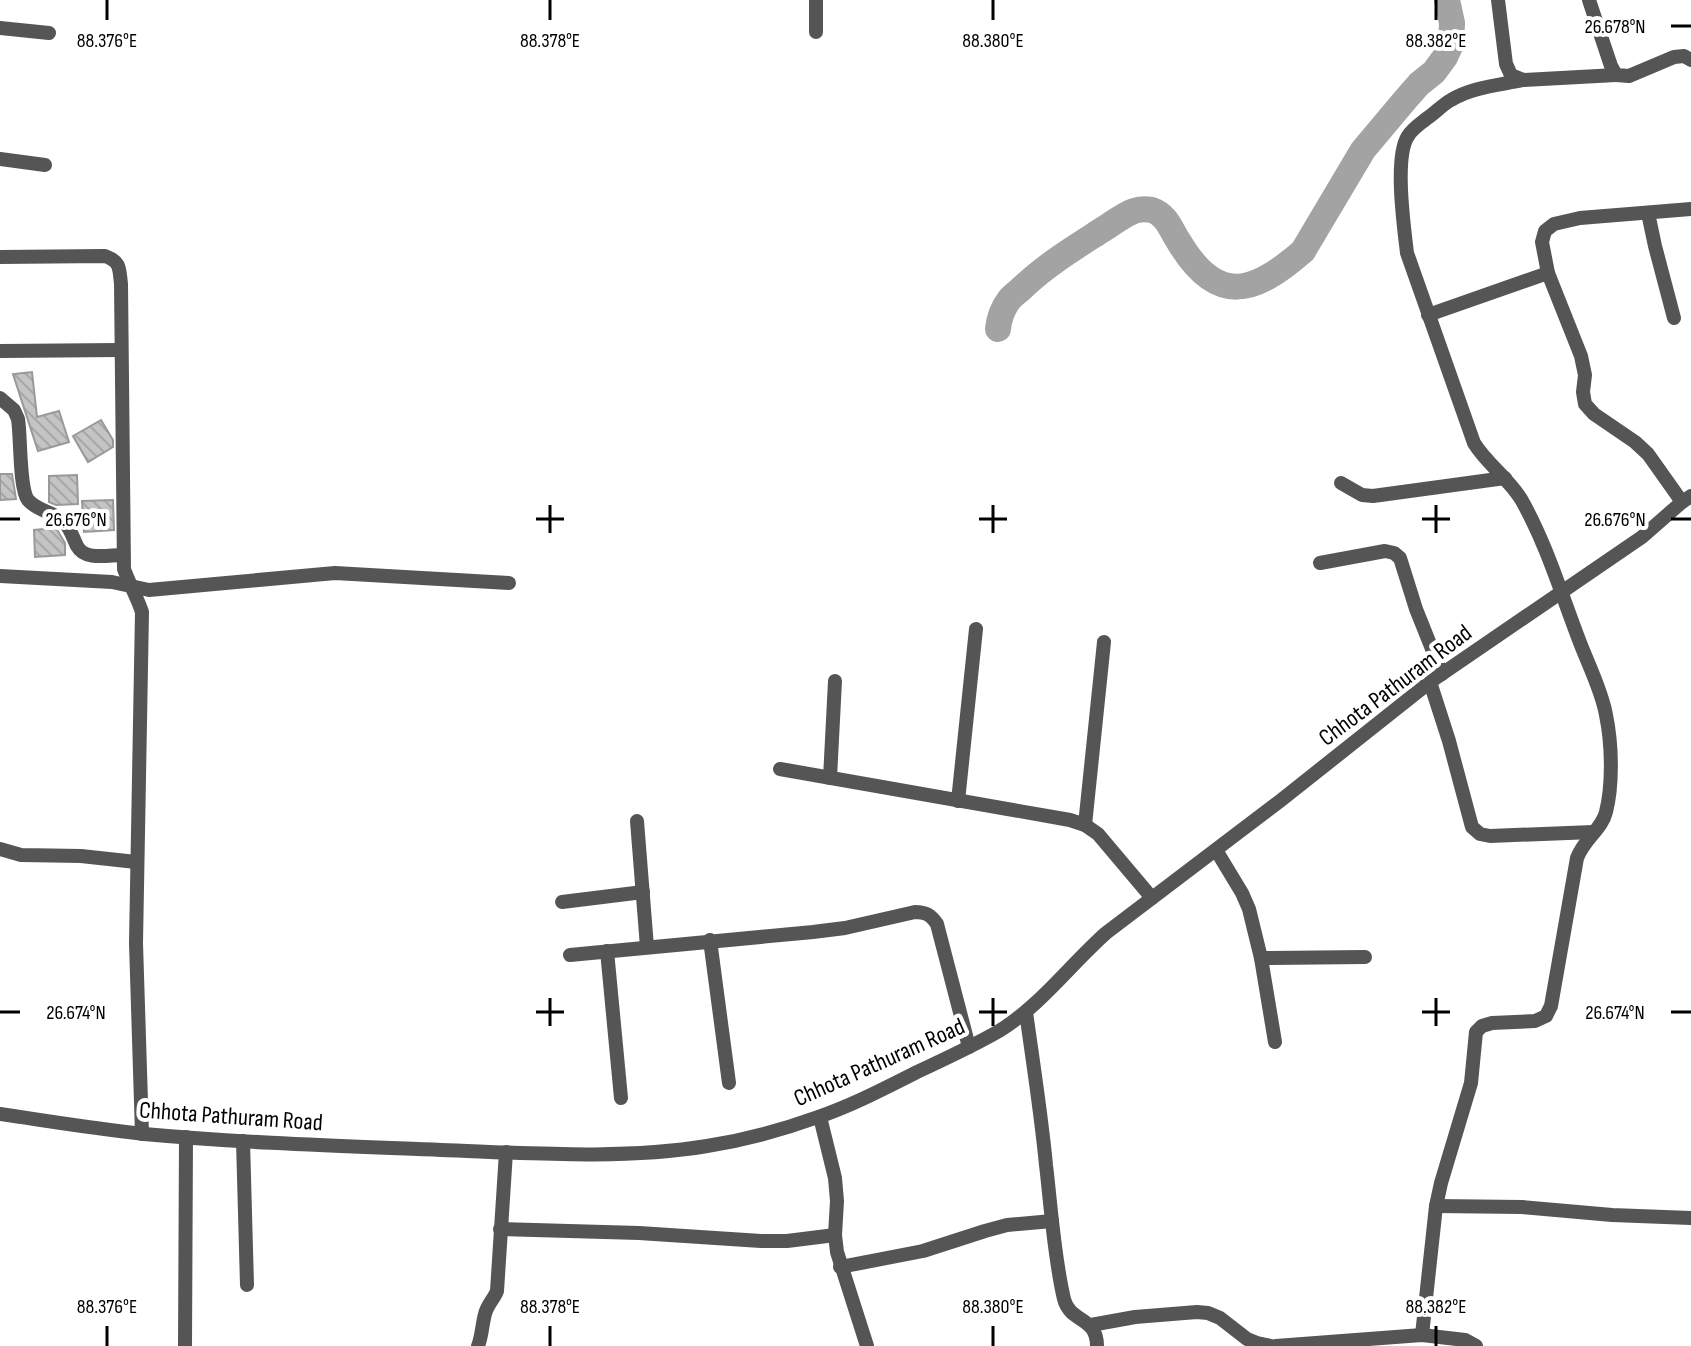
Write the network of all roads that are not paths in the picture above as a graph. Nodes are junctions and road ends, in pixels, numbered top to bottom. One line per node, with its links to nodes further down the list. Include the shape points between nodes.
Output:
1 (816, 0): 5 (street)
2 (1498, 0): 9 (street, via 1506,64 1511,75)
3 (1589, 0): 8 (street)
4 (0, 28): 6 (street)
5 (816, 32)
6 (49, 33)
7 (1689, 55): 8 (street, via 1629,76)
8 (1616, 75): 9 (street)
9 (1523, 80): 16 (street, via 1450,100 1407,136 1401,169 1403,222 1407,253)
10 (0, 159): 11 (street)
11 (45, 165)
12 (1691, 209): 13 (street)
13 (1648, 213): 15 (street, via 1554,224 1542,242); 17 (street)
14 (0, 257): 18 (street, via 114,259 121,284)
15 (1548, 273): 16 (street); 23 (street, via 1581,356 1585,404 1648,454)
16 (1428, 315): 21 (street, via 1474,443)
17 (1674, 318)
18 (121, 350): 19 (street); 24 (street)
19 (0, 351)
20 (0, 398): 24 (street, via 18,419 28,500 67,525 85,555)
21 (1505, 478): 22 (street, via 1386,496 1362,495); 29 (street, via 1534,526)
22 (1341, 483)
23 (1686, 499): 29 (street, Chhota Pathuram Road, via 1642,537)
24 (123, 555): 28 (street)
25 (1320, 563): 32 (street, via 1385,551 1400,558)
26 (0, 576): 28 (street)
27 (509, 583): 28 (street, via 335,573 149,590)
28 (130, 585): 42 (street, via 142,612)
29 (1561, 592): 32 (street, Chhota Pathuram Road); 39 (street, via 1606,712 1610,739 1605,816)
30 (976, 629): 36 (street)
31 (1104, 642): 38 (street)
32 (1436, 678): 39 (street, via 1472,827 1490,836); 41 (street, Chhota Pathuram Road)
33 (835, 681): 35 (street)
34 (780, 769): 35 (street)
35 (830, 778): 36 (street)
36 (958, 801): 38 (street)
37 (637, 821): 43 (street)
38 (1085, 825): 44 (street)
39 (1593, 832): 63 (street, via 1577,858 1546,1016 1492,1023 1476,1032 1471,1083)
40 (0, 849): 42 (street)
41 (1216, 850): 44 (street, Chhota Pathuram Road); 51 (street, via 1249,909)
42 (136, 862): 59 (street)
43 (643, 892): 45 (street); 47 (street)
44 (1152, 898): 52 (street, Chhota Pathuram Road, via 1080,956)
45 (562, 902)
46 (710, 940): 47 (street); 54 (street, via 929,914 937,924); 55 (street)
47 (647, 947): 48 (street)
48 (607, 951): 49 (street); 56 (street)
49 (570, 955)
50 (1365, 957): 51 (street)
51 (1261, 958): 53 (street)
52 (1026, 1012): 54 (street, Chhota Pathuram Road); 65 (street)
53 (1275, 1042)
54 (969, 1047): 58 (street, Chhota Pathuram Road)
55 (729, 1083)
56 (621, 1098)
57 (0, 1114): 59 (street, Chhota Pathuram Road)
58 (820, 1117): 62 (street, Chhota Pathuram Road, via 773,1132 666,1152); 67 (street, via 835,1178)
59 (142, 1134): 60 (street, Chhota Pathuram Road)
60 (186, 1137): 61 (street, Chhota Pathuram Road); 72 (street)
61 (243, 1141): 62 (street, Chhota Pathuram Road); 69 (street)
62 (506, 1152): 66 (street)
63 (1436, 1206): 64 (street); 71 (street)
64 (1691, 1218)
65 (1052, 1221): 68 (street, via 1007,1225 923,1251); 70 (street, via 1065,1302 1072,1314)
66 (500, 1229): 67 (street, via 761,1241); 73 (street, via 497,1291 485,1310)
67 (835, 1235): 68 (street)
68 (840, 1267): 74 (street)
69 (247, 1285)
70 (1091, 1325): 75 (street); 76 (street, via 1208,1313 1247,1339)
71 (1422, 1335): 76 (street); 77 (street)
72 (185, 1346)
73 (478, 1346)
74 (867, 1346)
75 (1097, 1346)
76 (1273, 1346)
77 (1476, 1346)

